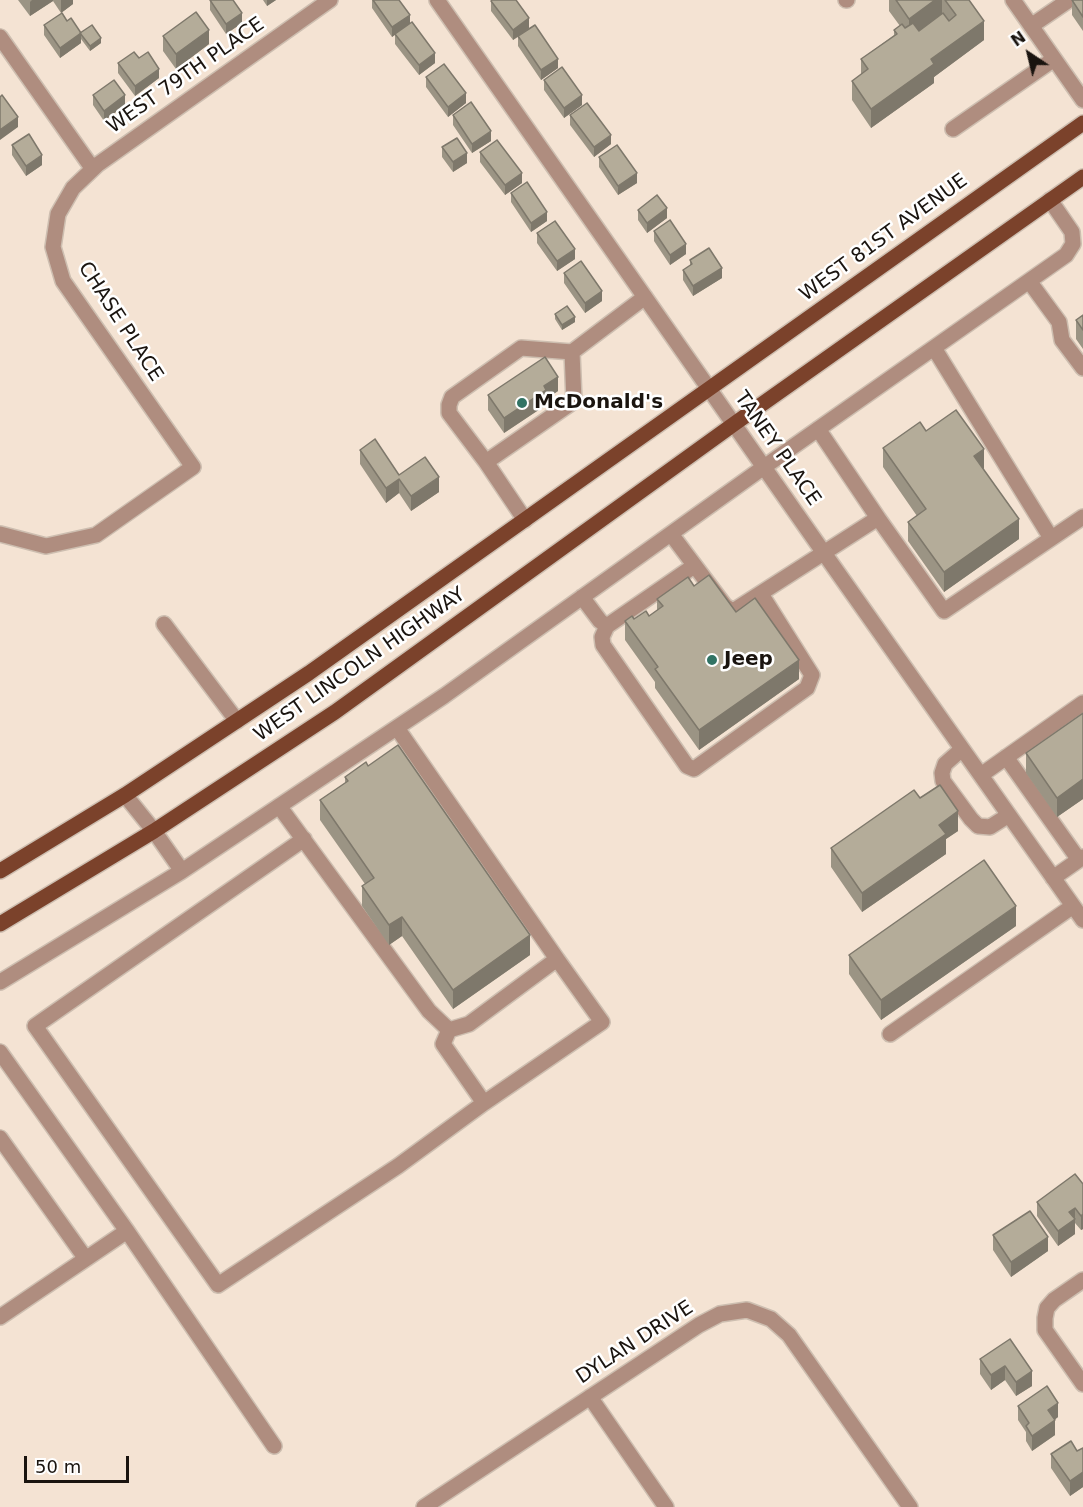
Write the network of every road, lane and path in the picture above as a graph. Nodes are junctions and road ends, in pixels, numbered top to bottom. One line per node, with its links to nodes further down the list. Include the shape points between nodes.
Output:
1 (330, 0): 11 (street, WEST 79TH PLACE)
2 (437, 0): 15 (street, TANEY PLACE)
3 (1013, 0): 5 (street)
4 (1069, 0): 5 (street)
5 (1031, 26): 7 (street)
6 (0, 37): 11 (street, via 90,165)
7 (1054, 59): 8 (street); 10 (street)
8 (1083, 100)
9 (1083, 123): 19 (main road, WEST 81ST AVENUE)
10 (953, 129)
11 (97, 165): 27 (street, CHASE PLACE, via 73,188 58,214 53,247 63,281 193,467 96,535 46,546)
12 (1083, 177): 13 (main road)
13 (1050, 200): 14 (street, via 1072,232 1073,244 1066,255); 20 (main road)
14 (1029, 281): 16 (street); 18 (street, via 1059,322 1062,340)
15 (645, 297): 17 (street); 19 (street, TANEY PLACE)
16 (934, 348): 21 (street); 29 (street)
17 (572, 352): 22 (street, via 573,401); 22 (street, via 521,348 452,397 450,413)
18 (1083, 368)
19 (710, 389): 20 (street, TANEY PLACE); 26 (main road, WEST LINCOLN HIGHWAY)
20 (734, 424): 23 (street, TANEY PLACE); 45 (main road, WEST LINCOLN HIGHWAY, via 335,711)
21 (818, 429): 23 (street); 25 (street)
22 (486, 462): 26 (street)
23 (764, 466): 28 (street); 30 (street, TANEY PLACE)
24 (1083, 517): 29 (street)
25 (878, 518): 29 (street, via 944,610); 30 (street)
26 (525, 520): 37 (main road, WEST LINCOLN HIGHWAY)
27 (0, 534)
28 (670, 534): 31 (street); 33 (street)
29 (1052, 538)
30 (824, 553): 32 (street); 39 (street, TANEY PLACE)
31 (694, 566): 32 (street, via 733,611); 35 (street)
32 (761, 594): 35 (street, via 812,675 807,688 694,769 687,766 603,645)
33 (582, 597): 35 (street); 38 (street)
34 (164, 624): 37 (street)
35 (607, 626)
36 (1083, 703): 40 (street)
37 (237, 721): 42 (main road, WEST LINCOLN HIGHWAY)
38 (397, 728): 43 (street); 54 (street)
39 (962, 749): 41 (street, TANEY PLACE); 44 (street, via 945,764 942,773 943,781 970,819 978,826 990,827)
40 (1006, 758): 41 (street); 47 (street)
41 (981, 775): 44 (street, TANEY PLACE)
42 (125, 795): 45 (street); 49 (main road, WEST LINCOLN HIGHWAY)
43 (279, 806): 46 (street); 48 (street)
44 (1009, 815): 50 (street, TANEY PLACE)
45 (154, 831): 48 (street); 53 (main road, WEST LINCOLN HIGHWAY)
46 (304, 839): 56 (street, via 429,1011); 59 (street, via 35,1026 218,1285 398,1166)
47 (1081, 859): 50 (street)
48 (182, 870): 55 (street)
49 (0, 871)
50 (1053, 878): 51 (street, TANEY PLACE)
51 (1073, 906): 52 (street, TANEY PLACE); 57 (street)
52 (1083, 920)
53 (0, 924)
54 (557, 959): 56 (street, via 469,1024); 59 (street, via 602,1022)
55 (0, 982)
56 (449, 1030): 59 (street, via 442,1044)
57 (890, 1034)
58 (1, 1055): 61 (street)
59 (484, 1103)
60 (0, 1138): 62 (street)
61 (127, 1231): 62 (street); 67 (street)
62 (86, 1259): 64 (street)
63 (1083, 1280): 65 (street, via 1054,1300 1045,1318 1045,1330)
64 (0, 1317)
65 (1083, 1384)
66 (590, 1397): 68 (street, DYLAN DRIVE); 69 (street); 70 (street, DYLAN DRIVE, via 720,1314 747,1311 763,1316 789,1335)
67 (274, 1446)
68 (424, 1507)
69 (666, 1507)
70 (910, 1507)

